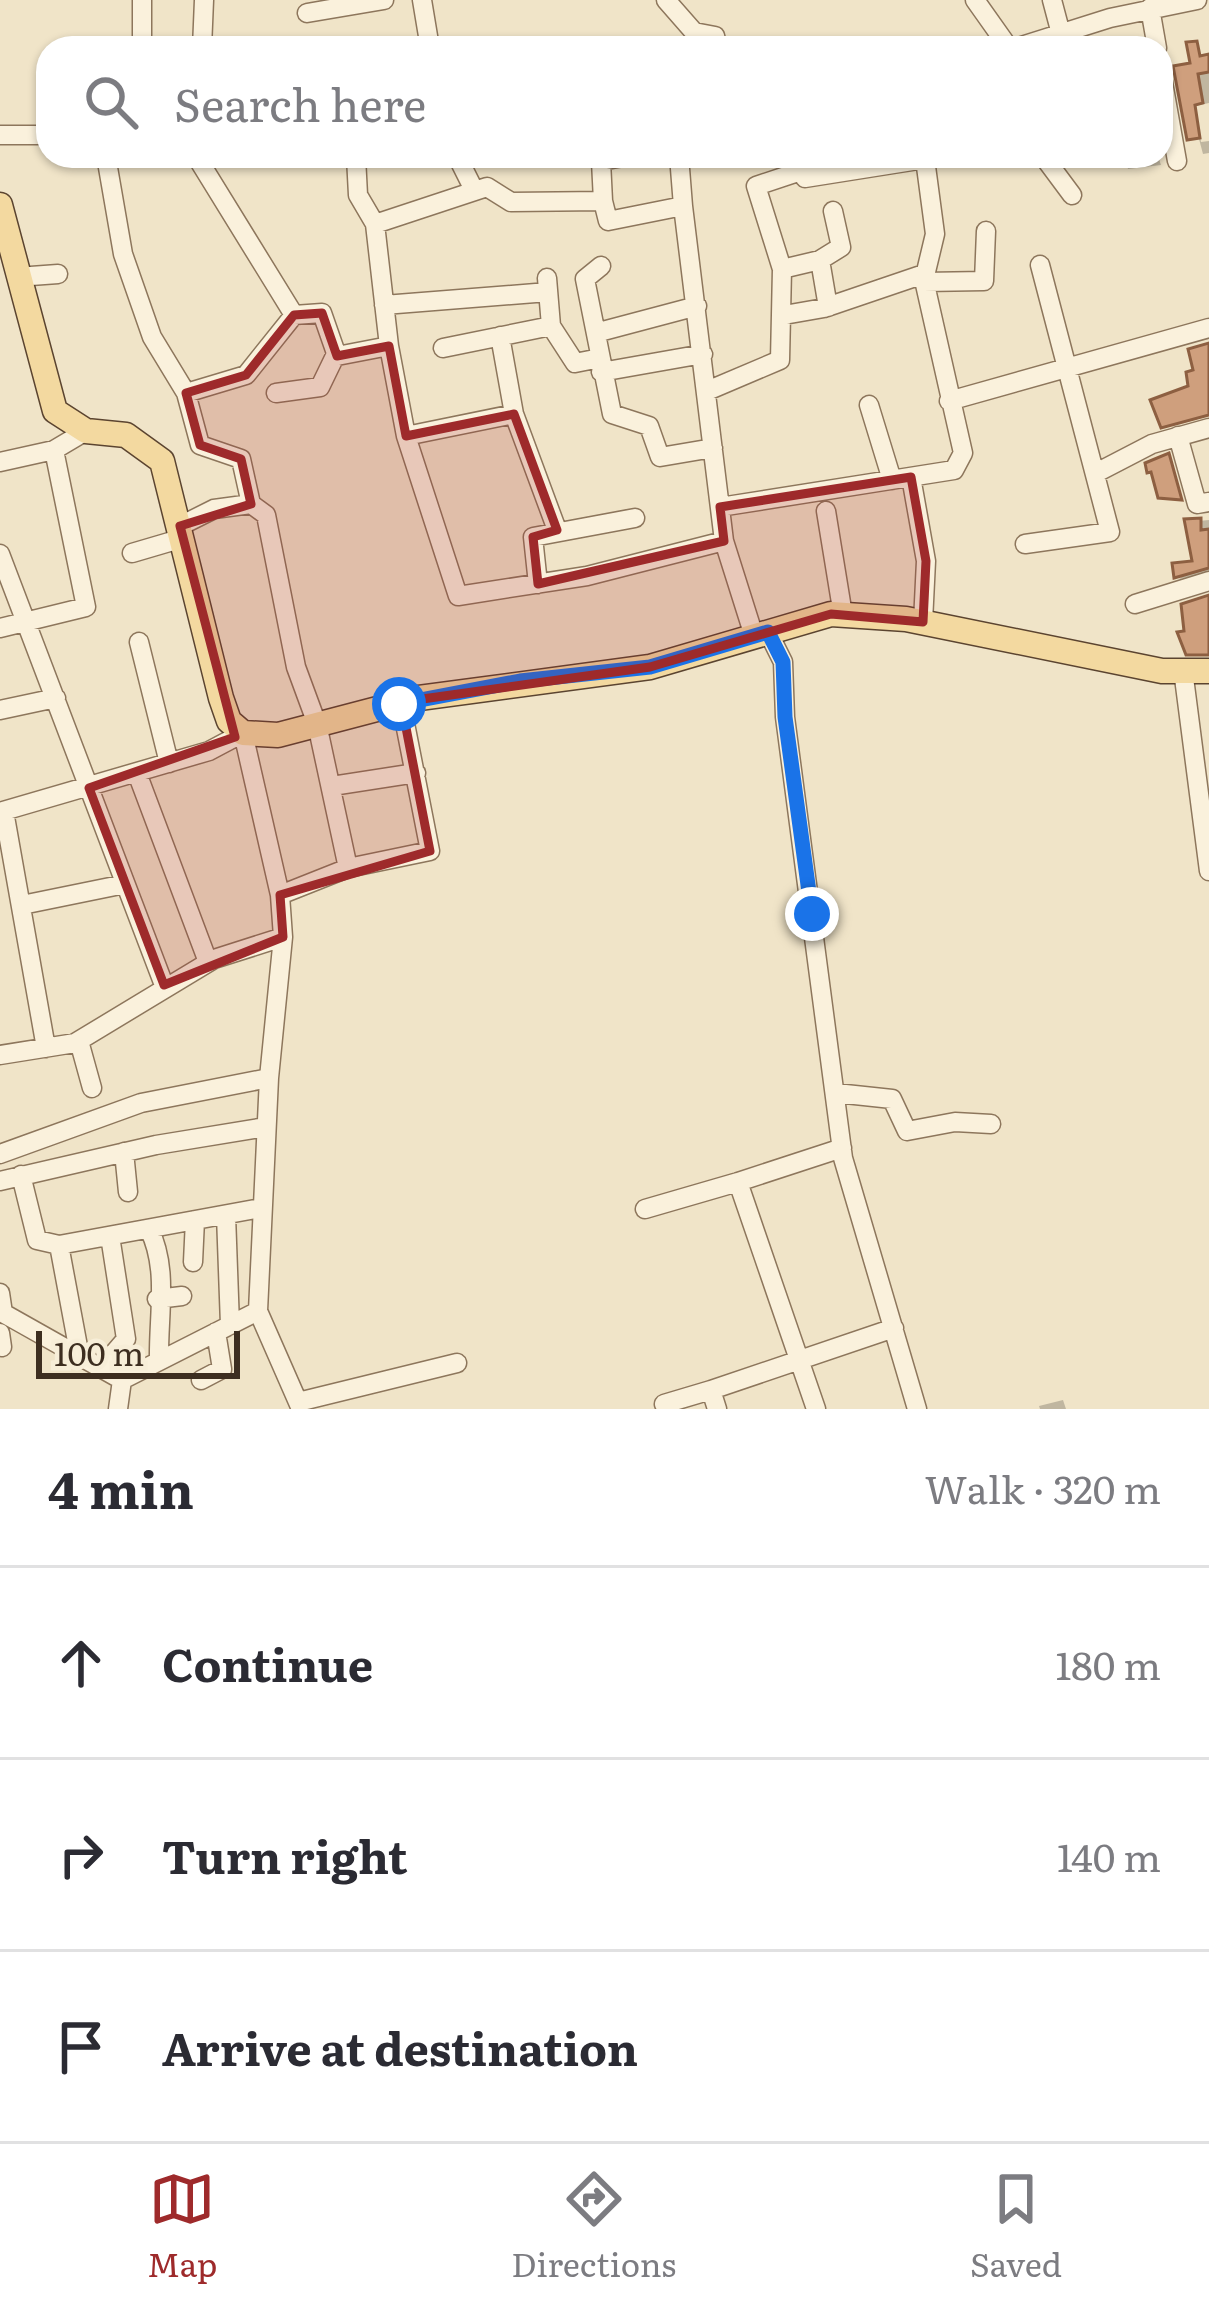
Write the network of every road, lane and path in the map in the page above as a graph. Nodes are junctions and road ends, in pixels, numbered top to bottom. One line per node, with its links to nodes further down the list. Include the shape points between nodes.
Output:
1 (142, 0): 13 (street)
2 (204, 0): 14 (street)
3 (384, 0): 11 (street)
4 (422, 0): 15 (street)
5 (666, 0): 16 (street, via 694,32)
6 (975, 0): 17 (street)
7 (1052, 0): 12 (street)
8 (1197, 0): 10 (street)
9 (1107, 9): 10 (street); 12 (street)
10 (1150, 9): 19 (street)
11 (308, 13)
12 (1061, 34): 18 (street)
13 (142, 36)
14 (202, 36)
15 (428, 36)
16 (715, 36)
17 (1003, 36)
18 (1054, 36)
19 (1155, 36)
20 (0, 135): 21 (street)
21 (36, 135)
22 (1173, 145): 23 (street)
23 (1177, 161)
24 (108, 168): 68 (street, via 122,254 152,338)
25 (203, 168): 55 (street)
26 (357, 168): 43 (street, via 358,195)
27 (463, 168): 37 (street)
28 (601, 168): 39 (street)
29 (681, 168): 41 (street)
30 (792, 168): 48 (street, via 756,186)
31 (803, 168): 32 (street, via 805,178)
32 (865, 168)
33 (927, 168): 36 (street)
34 (933, 168): 36 (street)
35 (1052, 168): 38 (street)
36 (928, 177): 51 (street, via 935,234)
37 (473, 188): 39 (street, via 511,202); 43 (street)
38 (1072, 195)
39 (603, 201): 41 (street, via 608,221)
40 (0, 205): 50 (main road)
41 (683, 206): 53 (street)
42 (832, 212): 45 (street, via 841,247)
43 (375, 224): 52 (street)
44 (986, 231): 51 (street, via 984,281)
45 (820, 260): 48 (street); 54 (street)
46 (601, 266): 59 (street, via 584,279)
47 (1040, 266): 66 (street)
48 (782, 268): 56 (street)
49 (58, 274): 50 (street)
50 (16, 277): 74 (main road, via 55,411)
51 (924, 278): 54 (street); 70 (street)
52 (384, 305): 57 (street, via 547,285); 61 (street)
53 (697, 306): 59 (street); 64 (street)
54 (828, 307): 56 (street)
55 (294, 315): 63 (street, via 322,313); 68 (street, via 246,375)
56 (784, 315): 67 (street, via 781,360)
57 (551, 326): 60 (street); 65 (street, via 575,363)
58 (1209, 328): 66 (street)
59 (599, 332): 65 (street)
60 (500, 336): 62 (street); 72 (street)
61 (389, 346): 63 (street); 75 (street)
62 (443, 348)
63 (337, 354): 69 (street, via 320,387)
64 (704, 354): 65 (street); 67 (street)
65 (601, 365): 77 (street, via 612,414 649,426 660,457)
66 (1069, 369): 70 (street); 80 (street)
67 (707, 391): 77 (street)
68 (186, 393): 83 (street, via 200,445 241,459)
69 (276, 393)
70 (950, 400): 81 (street, via 963,453 954,470)
71 (869, 405): 81 (street)
72 (514, 414): 75 (street); 87 (street)
73 (1209, 428): 76 (street)
74 (86, 431): 78 (street); 88 (main road, via 126,435 162,461)
75 (406, 436): 94 (street, via 458,596)
76 (1178, 436): 80 (street); 82 (street, via 1197,504)
77 (713, 448): 84 (street)
78 (54, 450): 79 (street); 97 (street, via 86,607)
79 (0, 462)
80 (1098, 472): 90 (street, via 1110,532)
81 (901, 479): 84 (street); 98 (street, via 926,561)
82 (1209, 502)
83 (251, 504): 88 (street, via 214,509); 107 (street, via 266,514 296,668)
84 (720, 507): 89 (street)
85 (826, 511): 96 (street)
86 (635, 518): 87 (street)
87 (557, 530): 94 (street, via 532,537)
88 (182, 532): 91 (street); 108 (main road, via 220,698)
89 (724, 541): 94 (street); 100 (street)
90 (1024, 544)
91 (132, 553)
92 (0, 554): 97 (street)
93 (1209, 581): 95 (street)
94 (538, 584)
95 (1135, 604)
96 (843, 615): 98 (main road); 100 (main road)
97 (27, 622): 99 (street); 104 (street)
98 (923, 622): 102 (main road)
99 (0, 628)
100 (761, 634): 105 (main road, via 650,667); 128 (street, via 783,662)
101 (139, 642): 109 (street)
102 (1183, 670): 103 (main road); 116 (street)
103 (1209, 671)
104 (56, 698): 106 (street); 113 (street)
105 (401, 703): 107 (main road); 111 (street)
106 (0, 710)
107 (317, 724): 108 (main road, via 278,735); 112 (street)
108 (243, 733): 109 (street); 118 (street)
109 (169, 763): 110 (street)
110 (137, 772): 113 (street); 121 (street)
111 (416, 773): 112 (street); 115 (street, via 430,851)
112 (332, 786): 115 (street)
113 (89, 788): 114 (street); 117 (street)
114 (2, 812): 119 (street)
115 (347, 868): 118 (street)
116 (1209, 872)
117 (125, 884): 119 (street); 122 (street)
118 (280, 895): 120 (street)
119 (22, 905): 124 (street)
120 (283, 937): 121 (street); 126 (street)
121 (208, 962): 122 (street)
122 (164, 985): 123 (street)
123 (79, 1041): 124 (street); 127 (street)
124 (46, 1048): 125 (street)
125 (0, 1055)
126 (269, 1078): 130 (street); 133 (street, via 141,1103)
127 (92, 1088)
128 (836, 1093): 129 (street, via 892,1099 907,1131); 131 (street)
129 (991, 1124)
130 (266, 1127): 132 (street); 138 (street)
131 (842, 1148): 136 (street); 154 (street)
132 (124, 1152): 134 (street); 137 (street)
133 (0, 1154)
134 (21, 1175): 135 (street); 144 (street, via 37,1240)
135 (0, 1181)
136 (738, 1182): 139 (street); 156 (street)
137 (128, 1192)
138 (261, 1208): 140 (street); 145 (street)
139 (645, 1209)
140 (226, 1215): 141 (street); 146 (street)
141 (195, 1220): 142 (street); 147 (street)
142 (149, 1229): 143 (street); 150 (street, via 164,1259)
143 (110, 1236): 144 (street); 159 (street, via 126,1339)
144 (59, 1245): 155 (street)
145 (260, 1255): 146 (street); 151 (street)
146 (228, 1261): 153 (street)
147 (194, 1262)
148 (0, 1293): 152 (street)
149 (182, 1296): 150 (street)
150 (157, 1299): 157 (street)
151 (258, 1310): 153 (street); 164 (street)
152 (1, 1327): 155 (street)
153 (223, 1328): 157 (street); 161 (street, via 222,1369)
154 (894, 1328): 156 (street); 168 (street)
155 (80, 1352): 159 (street)
156 (801, 1359): 162 (street); 167 (street)
157 (159, 1361): 160 (street)
158 (457, 1364): 164 (street)
159 (102, 1367): 160 (street)
160 (122, 1380): 165 (street)
161 (201, 1380)
162 (714, 1400): 163 (street)
163 (664, 1404)
164 (299, 1406)
165 (118, 1407): 166 (street)
166 (95, 1409)
167 (816, 1409)
168 (917, 1409)

